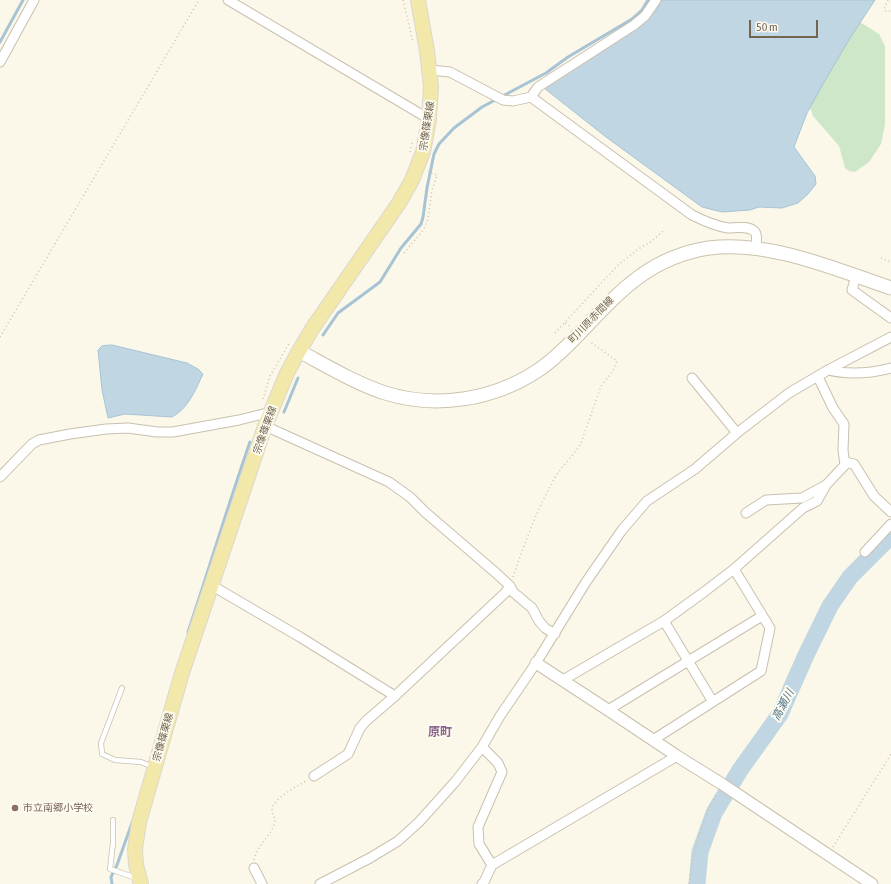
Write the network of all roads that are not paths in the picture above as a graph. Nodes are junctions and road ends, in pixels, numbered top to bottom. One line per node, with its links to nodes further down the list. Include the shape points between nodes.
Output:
1 (34, 0): 5 (street)
2 (228, 0): 8 (street)
3 (418, 0): 6 (main road, 宗像篠栗線)
4 (656, 0): 7 (street, via 645,16 634,25 538,87)
5 (0, 62)
6 (430, 70): 7 (street, via 450,72 507,101); 8 (main road, 宗像篠栗線)
7 (531, 97): 9 (street, via 692,215 726,228 747,228 754,231)
8 (429, 119): 14 (main road, 宗像篠栗線, via 423,152 412,180)
9 (756, 248): 10 (main road, 町川原赤間線, via 787,254); 14 (main road, 町川原赤間線, via 708,248 667,260 632,280 538,371 503,389 484,395 453,400 418,400 383,392)
10 (856, 276): 11 (main road, 町川原赤間線); 12 (street, via 852,290)
11 (891, 288)
12 (891, 318)
13 (891, 338): 16 (street)
14 (299, 351): 19 (main road, 宗像篠栗線)
15 (891, 368): 16 (street, via 877,372)
16 (828, 370): 17 (street)
17 (818, 377): 21 (street, via 789,394); 22 (street, via 844,424)
18 (692, 378): 21 (street)
19 (271, 412): 20 (main road, 宗像篠栗線); 23 (street, via 173,432 106,429 39,440)
20 (265, 426): 30 (main road, 宗像篠栗線); 31 (street, via 389,482)
21 (737, 434): 34 (street, via 695,469 647,501 622,530 586,582)
22 (845, 462): 24 (street); 25 (street, via 854,464 874,496)
23 (1, 473)
24 (826, 485): 26 (street, via 802,498 766,500); 29 (street, via 817,501 803,508)
25 (891, 512)
26 (746, 513)
27 (891, 524): 28 (street)
28 (865, 552)
29 (734, 569): 32 (street); 33 (street)
30 (211, 586): 39 (street, via 300,636); 45 (main road, 宗像篠栗線)
31 (510, 586): 34 (street, via 513,592 532,608 545,628); 39 (street)
32 (762, 616): 35 (street); 40 (street, via 770,628 761,671)
33 (664, 621): 35 (street); 37 (street)
34 (555, 634): 36 (street)
35 (688, 661): 40 (street); 41 (street)
36 (536, 664): 37 (street); 43 (street)
37 (563, 680): 41 (street)
38 (122, 688): 45 (lane, via 101,744 102,754 115,760 141,762)
39 (395, 696): 46 (street, via 360,728 348,754)
40 (712, 702): 42 (street)
41 (608, 710): 42 (street)
42 (654, 740): 44 (street)
43 (482, 747): 48 (street, via 498,763 502,772 478,827 479,844); 52 (street, via 440,799 398,841)
44 (677, 756): 48 (street); 54 (street)
45 (155, 767): 50 (main road, 宗像篠栗線, via 139,822 135,849)
46 (314, 776)
47 (113, 820): 50 (lane, via 110,869)
48 (492, 865): 53 (street)
49 (254, 868): 51 (street)
50 (140, 881)
51 (262, 884)
52 (320, 884)
53 (482, 884)
54 (872, 884)

